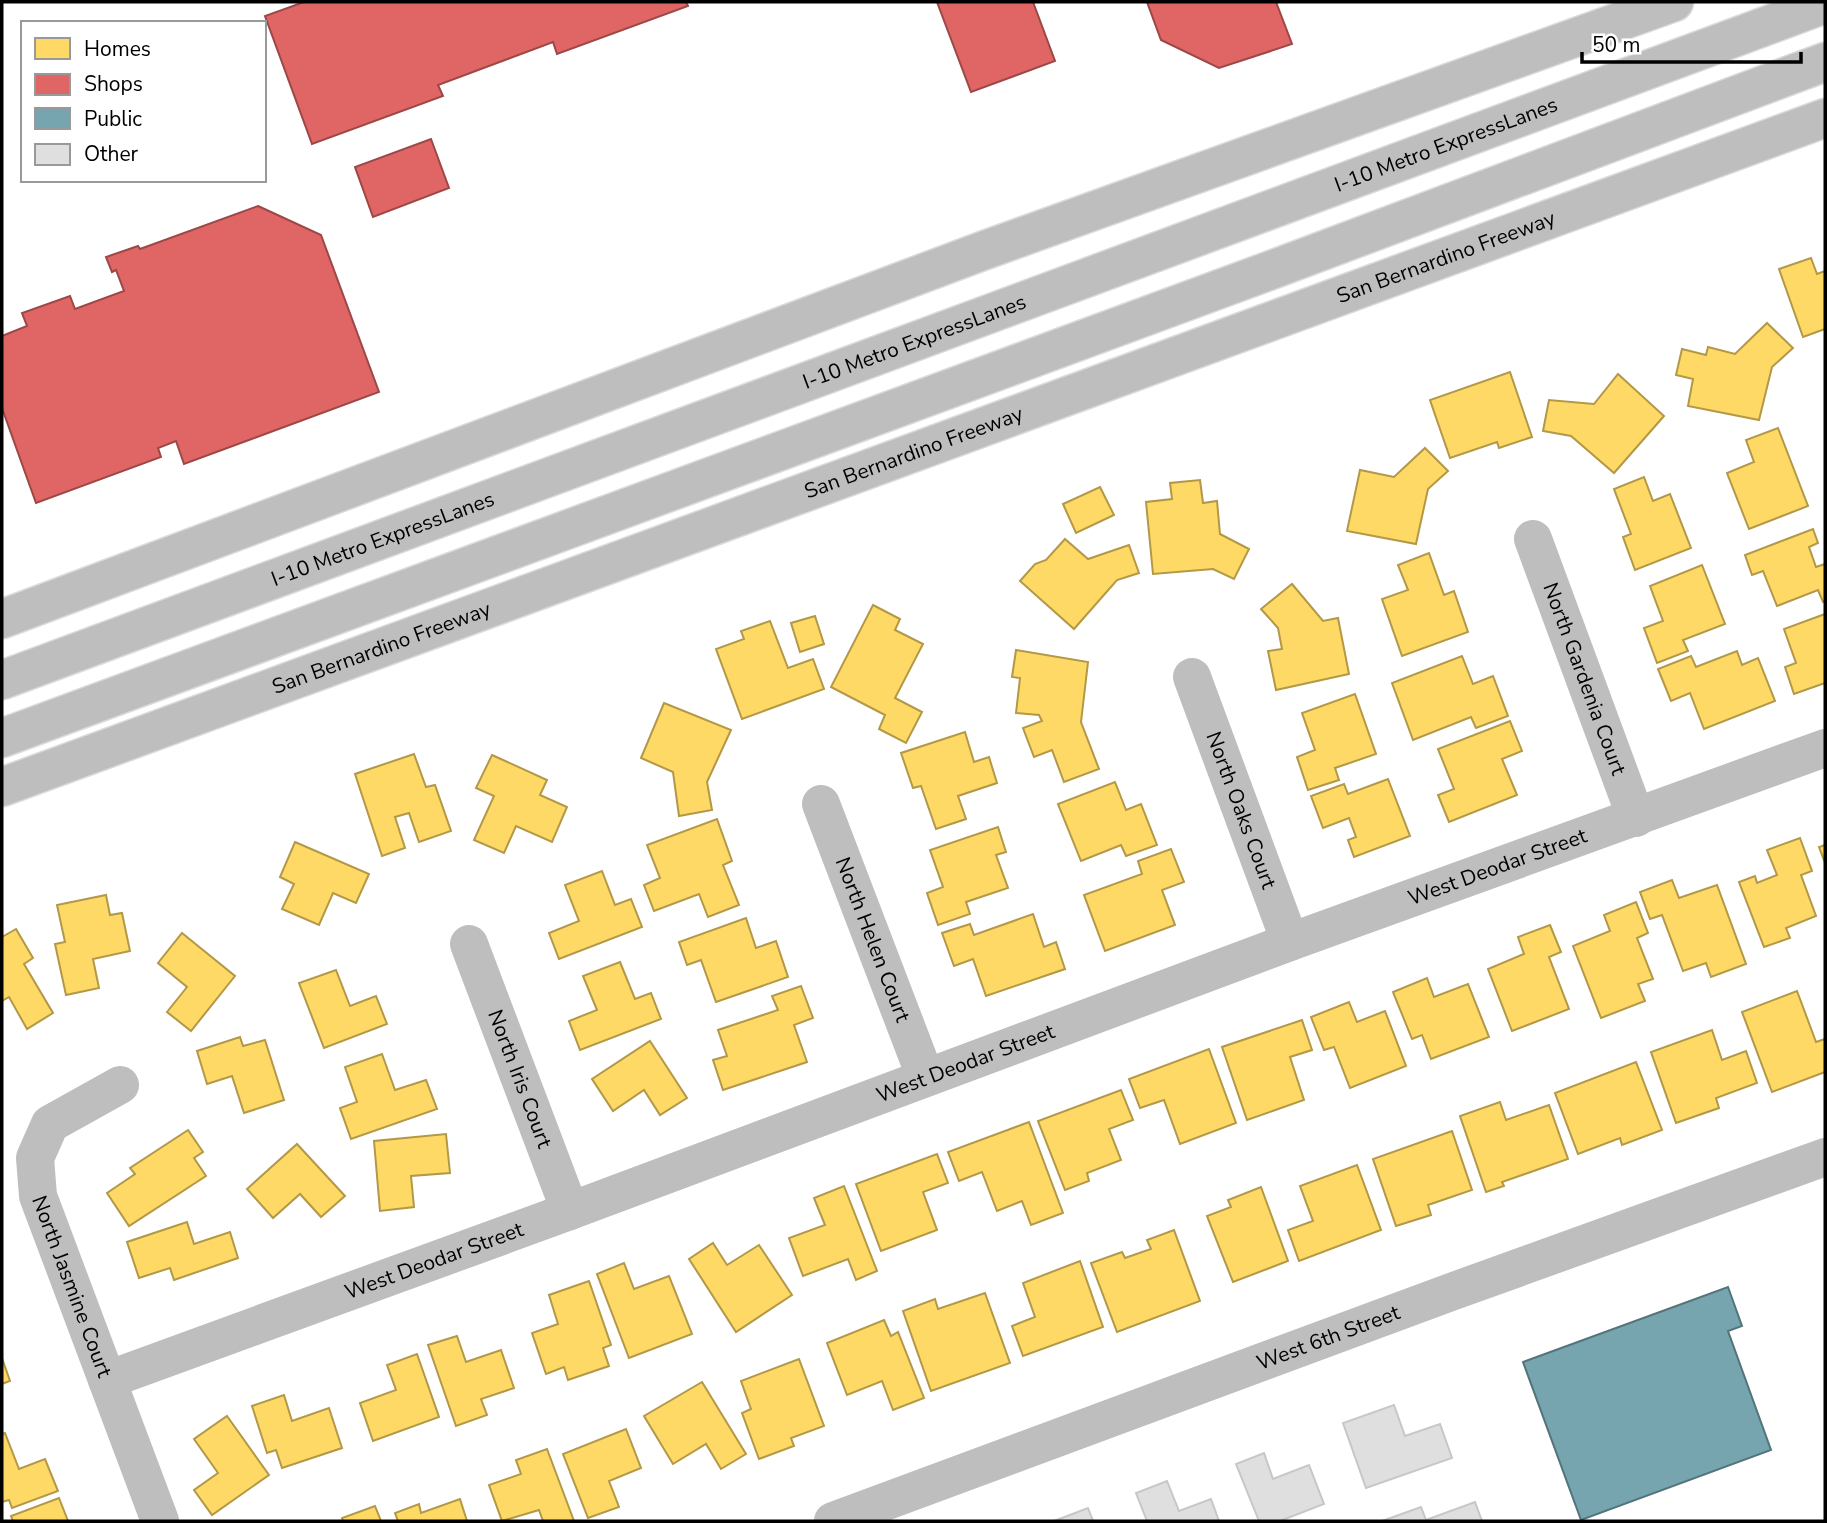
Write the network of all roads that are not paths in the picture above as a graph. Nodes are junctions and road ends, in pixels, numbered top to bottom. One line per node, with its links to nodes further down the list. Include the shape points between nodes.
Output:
1 (1674, 2): 6 (main road, via 998,245)
2 (1825, 4): 8 (main road, I-10 Metro ExpressLanes)
3 (1825, 62): 9 (main road)
4 (1825, 118): 11 (main road, San Bernardino Freeway)
5 (1533, 539): 13 (main road, North Gardenia Court)
6 (2, 619)
7 (1192, 677): 14 (main road, North Oaks Court)
8 (2, 680)
9 (2, 738)
10 (1825, 748): 13 (main road, West Deodar Street)
11 (2, 787)
12 (821, 804): 16 (main road, North Helen Court)
13 (1636, 818): 14 (main road, West Deodar Street)
14 (1290, 942): 16 (main road, West Deodar Street)
15 (469, 944): 19 (main road, North Iris Court)
16 (925, 1076): 19 (main road, West Deodar Street)
17 (120, 1085): 20 (main road, North Jasmine Court, via 50,1125 35,1158 38,1196)
18 (1825, 1157): 22 (main road, West 6th Street)
19 (570, 1211): 20 (main road, West Deodar Street)
20 (107, 1380): 21 (main road, North Jasmine Court)
21 (160, 1521)
22 (833, 1521)

